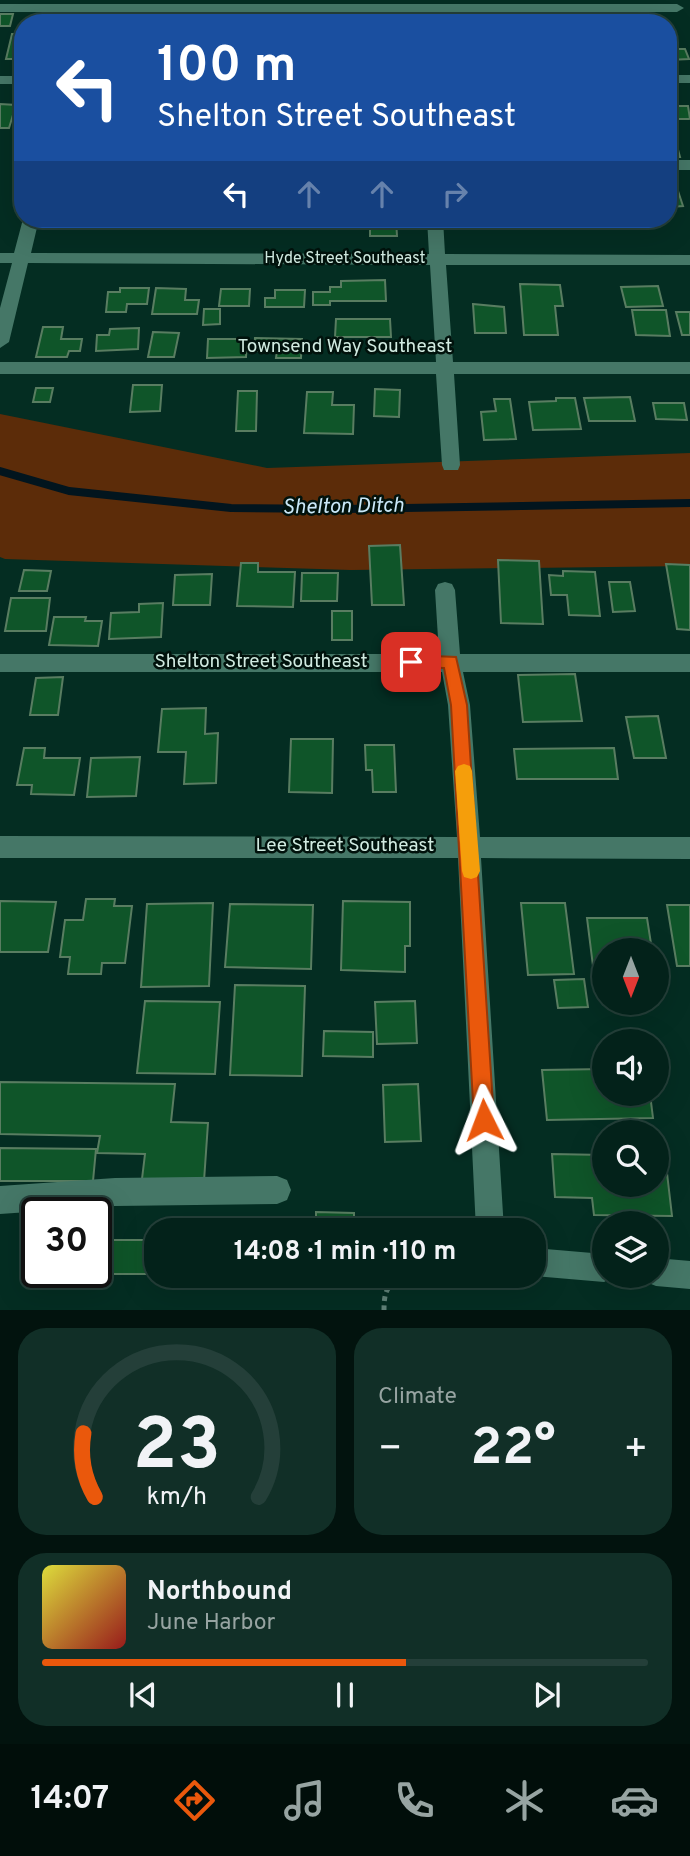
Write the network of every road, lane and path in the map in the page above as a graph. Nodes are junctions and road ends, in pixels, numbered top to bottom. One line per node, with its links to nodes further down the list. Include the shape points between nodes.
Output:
1 (81, 4): 3 (street); 5 (street)
2 (485, 4): 4 (street); 5 (street)
3 (0, 8)
4 (677, 8)
5 (422, 10)
6 (29, 228): 9 (street)
7 (435, 228): 10 (street)
8 (0, 258): 9 (street, Hyde Street Southeast)
9 (22, 258): 10 (street, Hyde Street Southeast); 12 (street)
10 (437, 259): 11 (street, Hyde Street Southeast); 14 (street)
11 (690, 260)
12 (0, 342)
13 (0, 368): 14 (street, Townsend Way Southeast)
14 (445, 368): 15 (street, Townsend Way Southeast); 16 (street)
15 (690, 368)
16 (451, 465)
17 (445, 590): 18 (street)
18 (450, 662): 19 (street, Shelton Street Southeast); 20 (street, Shelton Street Southeast); 21 (street, via 459,705)
19 (0, 663)
20 (690, 663)
21 (469, 846): 22 (street, Lee Street Southeast); 23 (street, Lee Street Southeast); 26 (street)
22 (0, 847)
23 (690, 848)
24 (277, 1190): 25 (street, via 116,1192)
25 (0, 1200)
26 (489, 1218)
27 (546, 1263): 28 (street)
28 (592, 1267)
29 (669, 1273): 30 (street)
30 (690, 1275)
31 (387, 1288): 32 (path)
32 (384, 1310)

